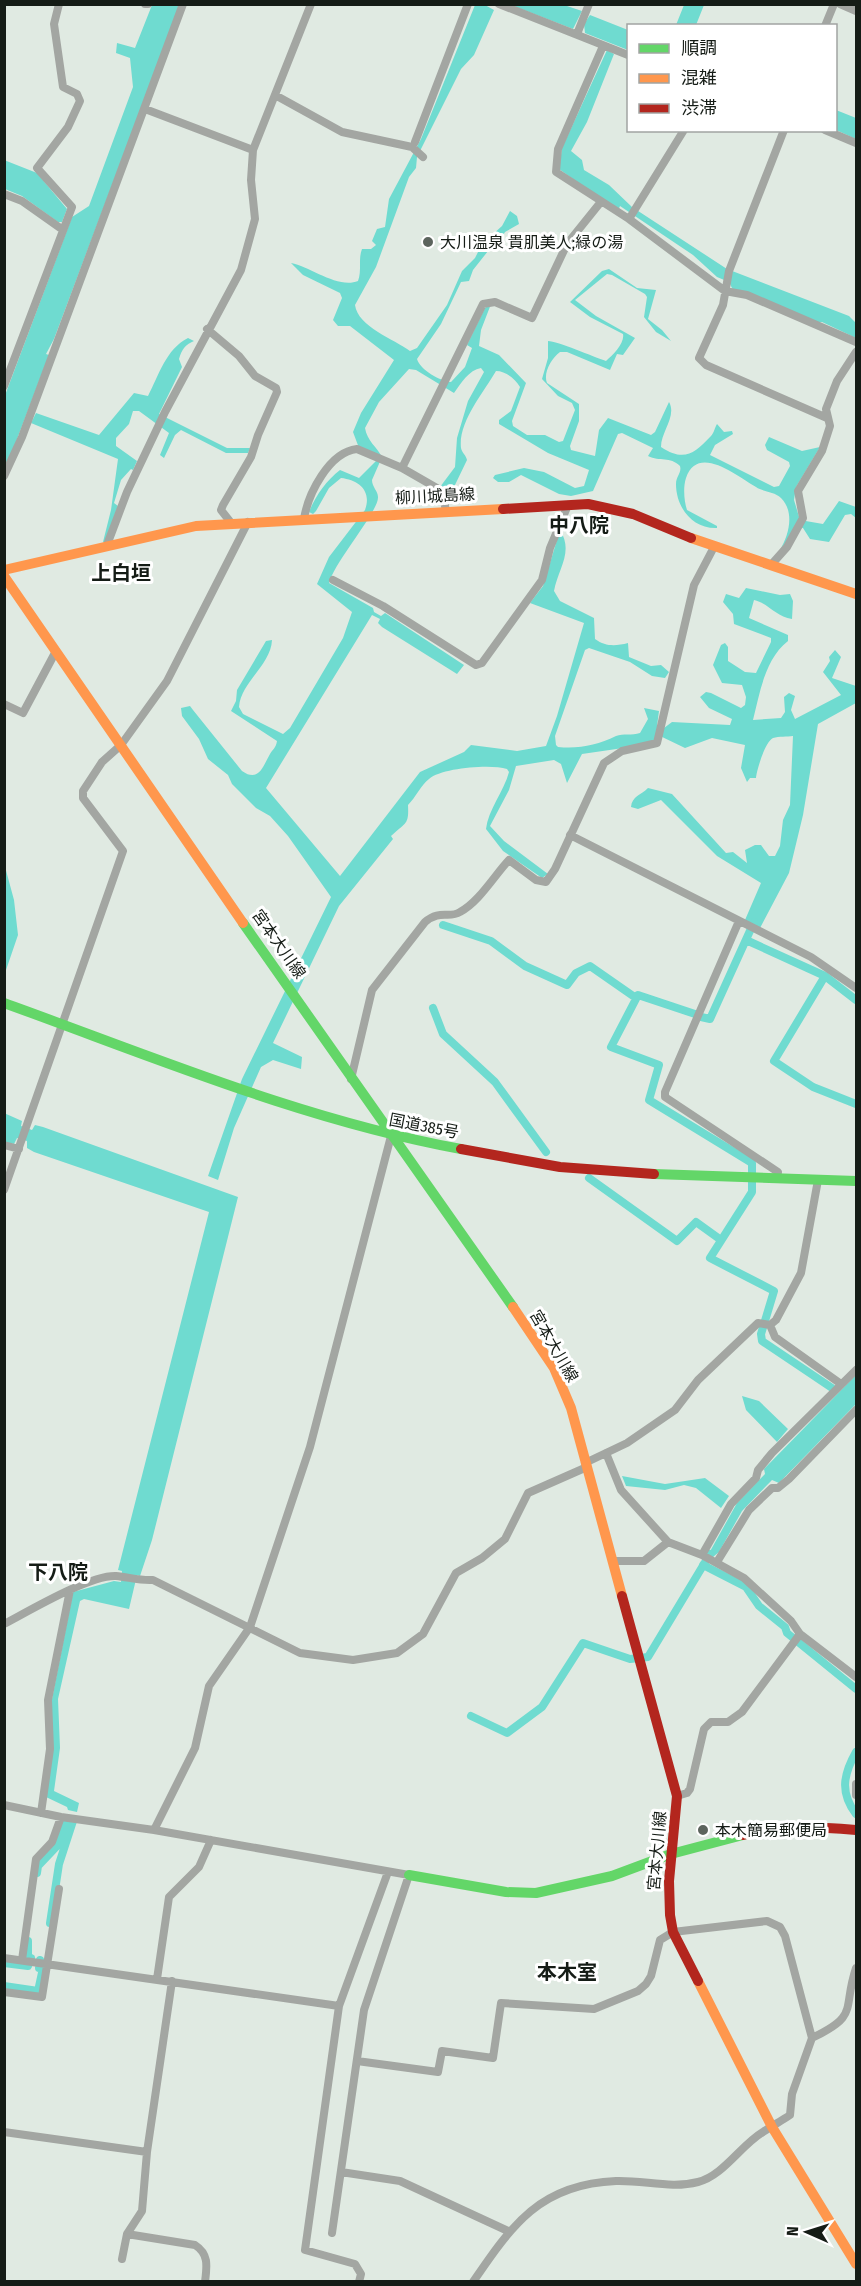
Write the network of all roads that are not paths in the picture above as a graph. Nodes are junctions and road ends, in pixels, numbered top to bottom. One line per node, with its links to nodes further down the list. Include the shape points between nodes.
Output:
1 (59, 4): 26 (street, via 54,24 63,87 77,94 80,101 68,127 37,168 72,207)
2 (183, 4): 15 (street)
3 (311, 4): 14 (street)
4 (468, 4): 20 (street)
5 (499, 4): 11 (street)
6 (834, 4): 10 (street)
7 (840, 4): 9 (street)
8 (588, 9): 11 (street)
9 (856, 11)
10 (826, 24)
11 (578, 32): 12 (street)
12 (608, 47): 13 (street); 24 (street, via 556,155 556,172)
13 (627, 55)
14 (275, 95): 20 (street, via 342,132); 21 (street)
15 (145, 109): 21 (street); 34 (street)
16 (683, 132): 25 (street)
17 (783, 132): 27 (street)
18 (830, 132): 19 (street)
19 (856, 143)
20 (413, 144): 22 (street)
21 (253, 150): 28 (street, via 255,219 241,270)
22 (423, 157)
23 (4, 194): 26 (street, via 22,201)
24 (600, 203): 25 (street); 33 (street, via 567,244 532,318 495,302 483,304)
25 (632, 214): 27 (street)
26 (63, 230): 31 (street)
27 (725, 286): 29 (street); 32 (street, via 723,305 700,353 701,361)
28 (207, 329): 39 (street, via 277,392 251,457 221,510); 40 (street, via 127,492)
29 (856, 342)
30 (856, 352): 32 (street, via 837,381 826,410)
31 (4, 386)
32 (827, 418): 42 (street, via 830,426 818,460 798,491 803,518 788,547)
33 (402, 468): 36 (street, via 442,491); 37 (street, via 357,448 351,449 324,474 310,497)
34 (4, 476)
35 (568, 505): 36 (main road, 柳川城島線); 41 (main road, 柳川城島線, via 588,504 633,514); 45 (street, via 542,580 482,663 476,665)
36 (446, 511): 37 (main road, 柳川城島線)
37 (304, 519): 38 (main road, 柳川城島線)
38 (248, 522): 39 (main road, 柳川城島線); 49 (street, via 167,681)
39 (232, 524): 40 (main road, 柳川城島線, via 196,526)
40 (108, 545): 43 (main road, 柳川城島線)
41 (714, 547): 42 (main road, 柳川城島線); 50 (street, via 692,593 669,683 660,738 653,746 622,751 604,764)
42 (771, 565): 46 (main road, 柳川城島線)
43 (4, 570)
44 (4, 576): 47 (main road, 宮本大川線)
45 (333, 580)
46 (856, 594)
47 (56, 651): 48 (street, via 23,713); 49 (main road, 宮本大川線)
48 (4, 704)
49 (121, 745): 54 (street, via 102,762 83,791 83,798 123,851); 55 (main road, 宮本大川線)
50 (570, 835): 51 (street); 55 (street, via 546,882 536,880 509,860 468,907 458,914 434,914 425,922 372,990)
51 (741, 922): 52 (street, via 811,957); 59 (street, via 665,1097 778,1172)
52 (856, 988)
53 (4, 1003): 54 (main road, 国道385号)
54 (62, 1026): 56 (main road, 国道385号, via 252,1094); 58 (street)
55 (351, 1078): 56 (main road, 宮本大川線)
56 (391, 1136): 59 (main road, 国道385号, via 560,1167); 68 (main road, 宮本大川線, via 554,1368 571,1408); 74 (street, via 310,1447)
57 (4, 1144): 58 (street)
58 (19, 1147): 62 (street)
59 (771, 1178): 60 (main road, 国道385号)
60 (818, 1180): 61 (main road, 国道385号); 63 (street, via 801,1273 783,1307)
61 (856, 1181)
62 (4, 1190)
63 (764, 1324): 65 (street); 67 (street, via 698,1380 675,1410)
64 (856, 1370): 65 (street)
65 (841, 1384): 70 (street, via 758,1470 756,1478 731,1504)
66 (856, 1410): 70 (street, via 789,1479 772,1488 749,1510)
67 (606, 1453): 68 (street); 69 (street, via 621,1490)
68 (586, 1465): 71 (main road, 宮本大川線); 74 (street, via 528,1493 505,1539 456,1573 423,1634 402,1650 352,1660 300,1653)
69 (668, 1542): 70 (street); 71 (street, via 644,1561)
70 (709, 1558): 75 (street, via 754,1585 790,1621)
71 (613, 1561): 79 (main road, 宮本大川線)
72 (70, 1590): 73 (street); 74 (street, via 117,1577 153,1580); 81 (street, via 48,1700 50,1749)
73 (4, 1624)
74 (250, 1627): 83 (street, via 209,1686 195,1748)
75 (796, 1639): 76 (street); 79 (street, via 742,1712 728,1722 707,1725 698,1747 690,1789)
76 (856, 1677)
77 (856, 1784): 78 (street)
78 (856, 1795)
79 (676, 1796): 86 (main road, 宮本大川線)
80 (4, 1805): 81 (street)
81 (41, 1813): 82 (street)
82 (61, 1817): 83 (street); 92 (street, via 52,1842 36,1859)
83 (154, 1830): 85 (street)
84 (856, 1830): 86 (main road, via 770,1828)
85 (212, 1840): 87 (street); 95 (street, via 199,1867 169,1897)
86 (671, 1854): 88 (main road, via 612,1876 536,1893 506,1892); 90 (main road, 宮本大川線, via 668,1903)
87 (388, 1872): 88 (street); 98 (street)
88 (409, 1875): 100 (street, via 364,2010)
89 (59, 1888): 93 (street)
90 (673, 1932): 99 (street, via 767,1921 780,1927); 100 (street, via 660,1940 646,1984 594,2009 501,2003 493,2058 442,2051 438,2072); 101 (main road, 宮本大川線)
91 (4, 1958): 92 (street)
92 (25, 1960): 93 (street)
93 (45, 1965): 95 (street); 97 (street, via 42,1997)
94 (856, 1968): 99 (street, via 848,2014 836,2026)
95 (157, 1979): 96 (street)
96 (172, 1981): 98 (street); 103 (street)
97 (4, 1992)
98 (339, 2006): 111 (street, via 305,2250 355,2264 361,2274)
99 (812, 2038): 101 (street, via 792,2094 790,2115)
100 (357, 2061): 104 (street)
101 (772, 2127): 105 (street, via 700,2182 678,2186 616,2181 570,2190 530,2210); 109 (main road, 宮本大川線)
102 (4, 2132): 103 (street)
103 (147, 2151): 107 (street, via 142,2211)
104 (341, 2172): 105 (street, via 400,2181); 106 (street)
105 (508, 2231): 112 (street)
106 (332, 2233)
107 (128, 2234): 108 (street); 110 (street, via 195,2245 207,2259)
108 (122, 2259)
109 (856, 2264)
110 (205, 2282)
111 (359, 2282)
112 (473, 2282)

